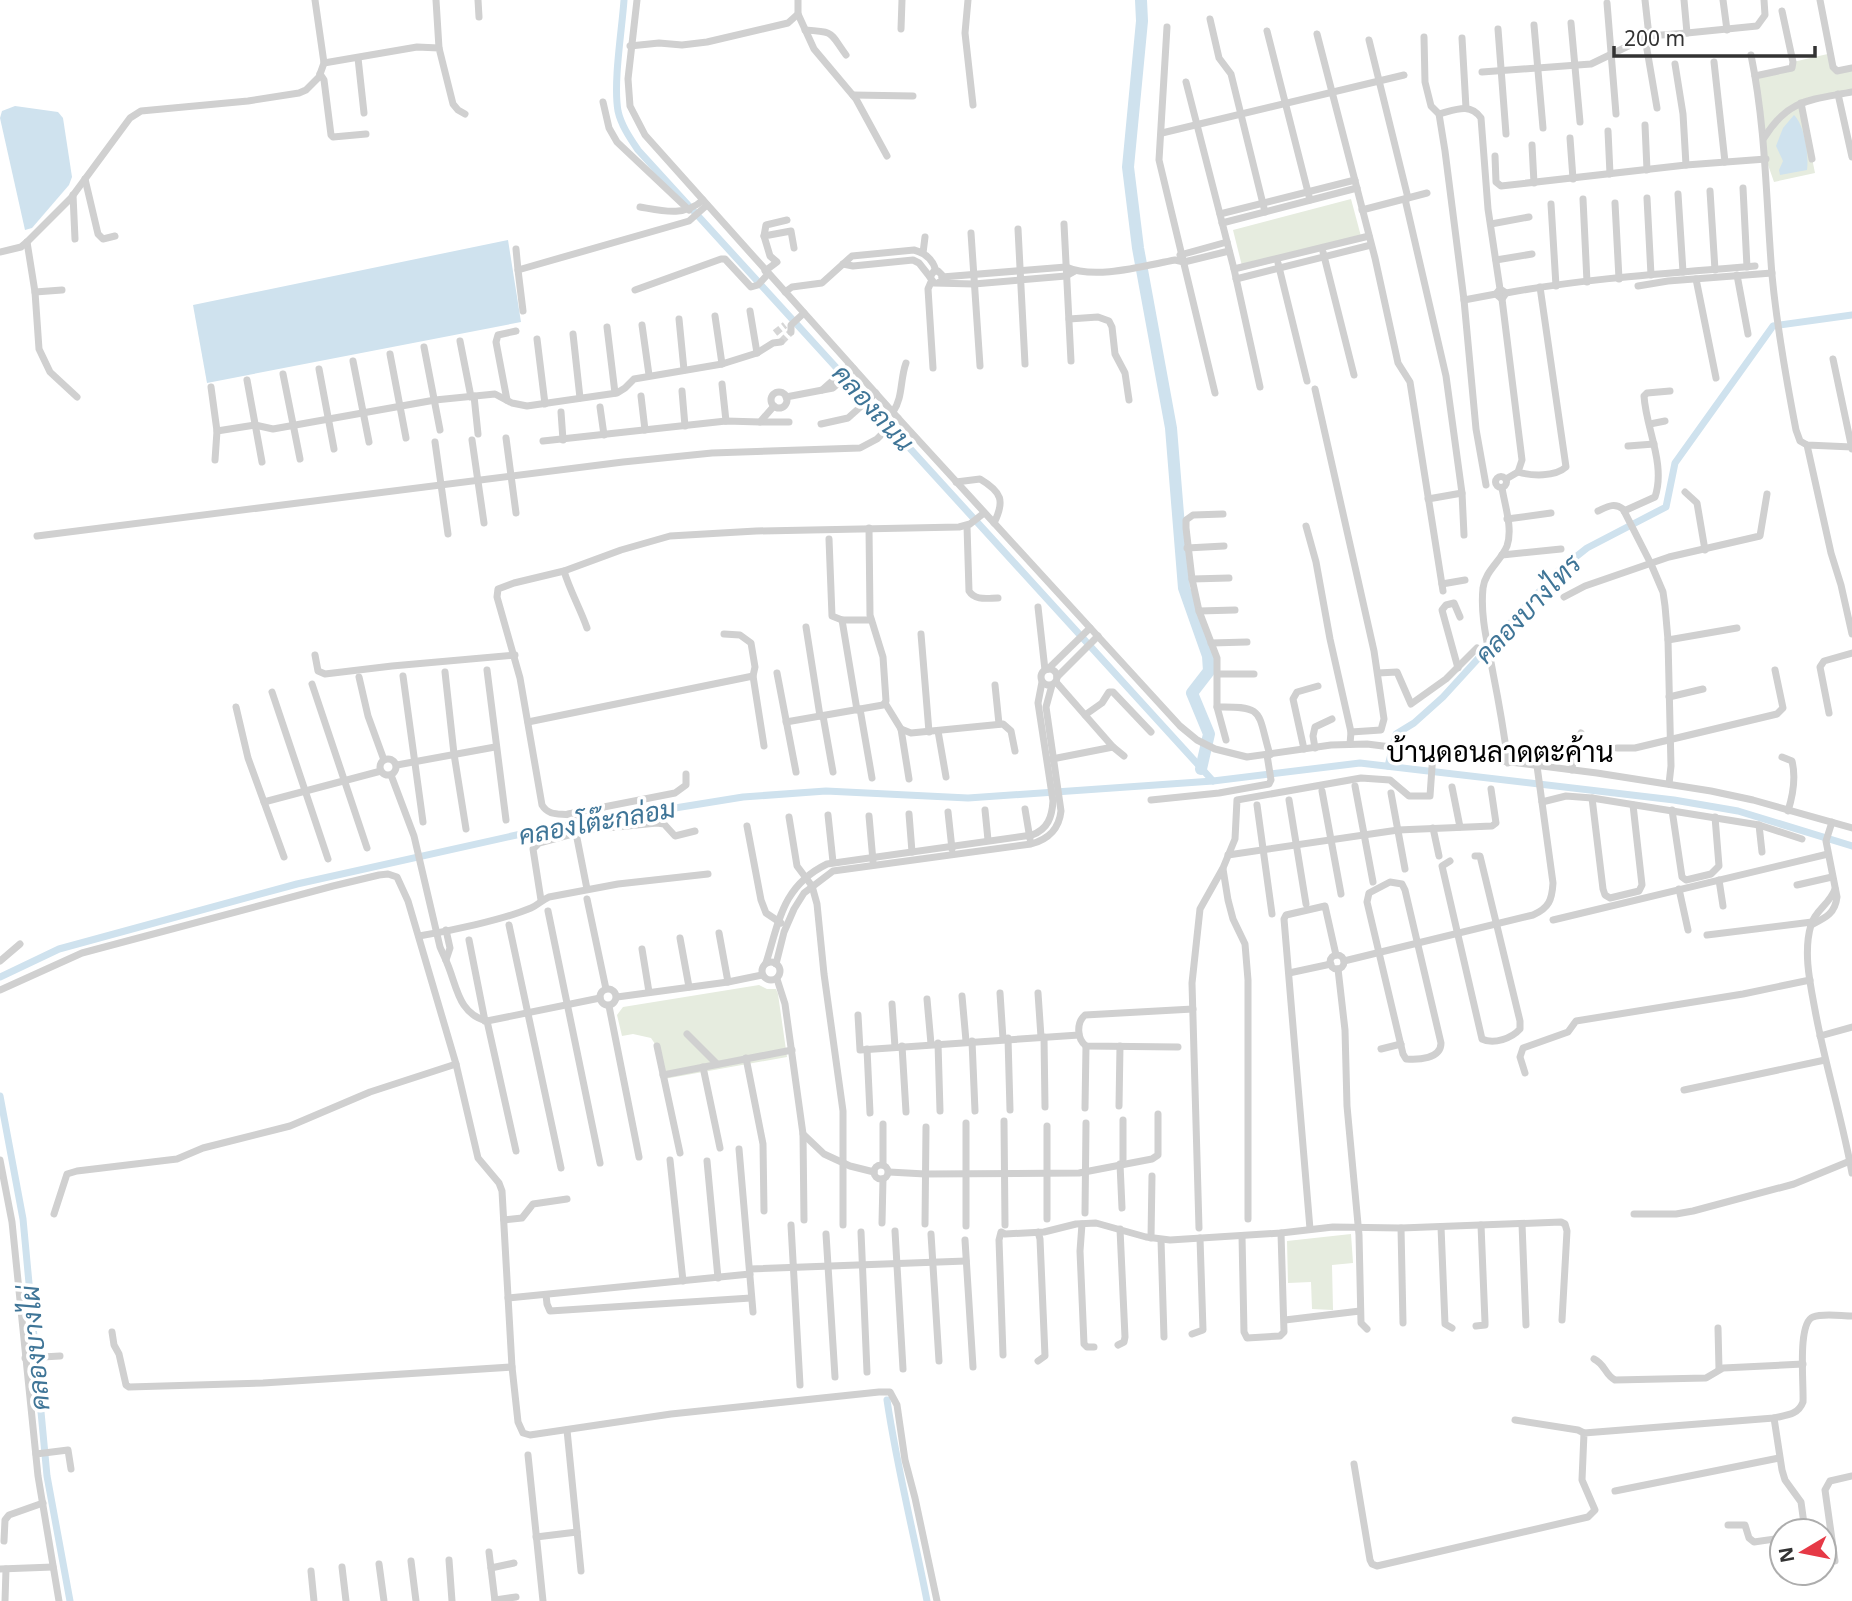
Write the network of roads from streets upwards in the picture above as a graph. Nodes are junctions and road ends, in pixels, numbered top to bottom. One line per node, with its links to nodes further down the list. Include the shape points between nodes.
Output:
1 (315, 0): 39 (street)
2 (436, 0): 33 (street)
3 (478, 0): 16 (street)
4 (637, 0): 32 (street)
5 (798, 0): 15 (street)
6 (902, 0): 21 (street)
7 (968, 0): 59 (street, via 965,33)
8 (1645, 0): 29 (street)
9 (1684, 0): 26 (street)
10 (1723, 0): 24 (street)
11 (1765, 0): 24 (street, via 1765,15 1757,26)
12 (1820, 0): 43 (street, via 1833,67 1837,71)
13 (1607, 3): 35 (street)
14 (1782, 10): 48 (street, via 1792,68)
15 (798, 14): 23 (street); 32 (street, via 788,23 707,42)
16 (479, 17)
17 (1210, 19): 64 (street, via 1219,58 1231,74)
18 (1571, 23): 41 (street)
19 (1534, 25): 42 (street)
20 (1167, 27): 72 (street)
21 (901, 29)
22 (1498, 29): 44 (street)
23 (805, 30): 34 (street, via 833,34); 54 (street, via 814,49)
24 (1727, 30): 26 (street)
25 (1267, 31): 57 (street)
26 (1687, 33): 29 (street)
27 (1317, 34): 51 (street)
28 (1424, 37): 65 (street, via 1425,82)
29 (1647, 37): 35 (street); 61 (street)
30 (1462, 38): 60 (street)
31 (1369, 40): 49 (street)
32 (631, 46): 101 (street, via 630,106 637,123)
33 (439, 48): 37 (street, via 417,47); 63 (street, via 453,104)
34 (846, 55)
35 (1612, 55): 41 (street); 66 (street)
36 (1751, 55): 48 (street)
37 (358, 58): 39 (street); 62 (street)
38 (1714, 62): 83 (street)
39 (324, 63): 46 (street)
40 (1675, 64): 84 (street)
41 (1575, 66): 42 (street); 67 (street)
42 (1538, 68): 44 (street); 70 (street)
43 (1852, 68)
44 (1501, 71): 45 (street); 74 (street)
45 (1482, 72)
46 (320, 75): 73 (street, via 331,135); 87 (street, via 299,93 141,111 130,118)
47 (1404, 75): 49 (street)
48 (1755, 76): 76 (street)
49 (1380, 80): 51 (street); 98 (street)
50 (1185, 82): 68 (street)
51 (1333, 92): 57 (street); 90 (street)
52 (1852, 92): 53 (street)
53 (1838, 94): 58 (street); 80 (street)
54 (853, 95): 55 (street); 78 (street)
55 (913, 96)
56 (603, 102): 106 (street, via 617,142)
57 (1285, 103): 64 (street); 96 (street)
58 (1801, 103): 76 (street, via 1786,110); 82 (street)
59 (973, 105)
60 (1466, 108): 65 (street); 111 (street, via 1480,118)
61 (1657, 108)
62 (364, 113)
63 (466, 114)
64 (1242, 114): 68 (street); 104 (street)
65 (1439, 114): 161 (street)
66 (1616, 114)
67 (1580, 122)
68 (1197, 125): 72 (street); 107 (street)
69 (1645, 125): 85 (street)
70 (1543, 128)
71 (1608, 131): 86 (street)
72 (1162, 133): 130 (street, via 1159,160)
73 (366, 134)
74 (1506, 134)
75 (1570, 138): 88 (street)
76 (1764, 139): 81 (street)
77 (1532, 145): 89 (street)
78 (887, 156)
79 (1494, 156): 89 (street, via 1498,186)
80 (1852, 157)
81 (1766, 159): 83 (street); 141 (street)
82 (1812, 159)
83 (1725, 162): 84 (street)
84 (1686, 165): 85 (street)
85 (1647, 170): 86 (street)
86 (1610, 174): 88 (street)
87 (85, 178): 95 (street); 115 (street, via 98,234 103,239)
88 (1573, 179): 89 (street)
89 (1534, 183)
90 (1356, 184): 96 (street); 105 (street)
91 (1744, 188): 138 (street, via 1751,267)
92 (1710, 191): 138 (street)
93 (1427, 194): 98 (street)
94 (1678, 194): 140 (street)
95 (73, 195): 118 (street); 120 (street)
96 (1309, 196): 104 (street)
97 (1647, 198): 144 (street)
98 (1407, 199): 105 (street); 258 (street, via 1446,376)
99 (1583, 199): 151 (street)
100 (1615, 203): 149 (street)
101 (704, 204): 106 (street); 142 (street)
102 (1551, 204): 153 (street)
103 (640, 207): 106 (street)
104 (1264, 208): 107 (street); 110 (street)
105 (1362, 210): 119 (street)
106 (692, 212): 136 (street, via 657,231)
107 (1220, 214): 110 (street)
108 (1529, 217): 111 (street)
109 (788, 220): 116 (street, via 765,225)
110 (1222, 223): 121 (street)
111 (1491, 224): 132 (street)
112 (1064, 225): 139 (street)
113 (1018, 229): 137 (street)
114 (971, 233): 143 (street)
115 (115, 236)
116 (764, 236): 123 (street, via 790,231); 142 (street, via 777,262)
117 (925, 237): 127 (street)
118 (75, 239)
119 (1370, 240): 122 (street); 129 (street); 260 (street, via 1398,363 1410,382)
120 (27, 242): 126 (street); 158 (street)
121 (1227, 242): 125 (street); 130 (street)
122 (1322, 247): 129 (street); 131 (street)
123 (794, 248)
124 (516, 249): 136 (street)
125 (1228, 251): 130 (street); 135 (street)
126 (0, 252)
127 (923, 253): 133 (street, via 852,256); 150 (street, via 934,263)
128 (1532, 254): 132 (street)
129 (1324, 256): 134 (street); 193 (street)
130 (1183, 257): 139 (street, via 1138,267); 204 (street)
131 (1277, 258): 134 (street); 135 (street)
132 (1496, 260): 160 (street)
133 (843, 264): 150 (street, via 913,260); 159 (street, via 822,283)
134 (1279, 268): 148 (street); 196 (street)
135 (1234, 269): 148 (street)
136 (518, 270): 162 (street)
137 (1020, 270): 139 (street); 143 (street); 147 (street)
138 (1715, 270): 140 (street)
139 (1066, 272): 147 (street); 167 (street)
140 (1684, 272): 144 (street)
141 (1772, 273): 145 (street); 242 (street, via 1779,342 1796,430)
142 (766, 274): 157 (street, via 758,285 747,285 721,259); 159 (street)
143 (974, 274): 150 (street); 152 (street)
144 (1651, 275): 149 (street)
145 (1737, 275): 146 (street); 174 (street)
146 (1696, 278): 154 (street); 194 (street)
147 (1020, 279): 152 (street); 185 (street)
148 (1236, 279): 199 (street)
149 (1619, 279): 151 (street)
150 (936, 280): 152 (street); 187 (street, via 928,289)
151 (1587, 282): 153 (street)
152 (974, 284): 186 (street)
153 (1556, 286): 155 (street)
154 (1638, 286)
155 (1540, 287): 160 (street); 249 (street, via 1566,467 1538,475)
156 (62, 290): 158 (street)
157 (635, 290)
158 (35, 292): 207 (street, via 42,357 50,372)
159 (785, 292): 164 (street)
160 (1501, 294): 161 (street); 249 (street, via 1522,448)
161 (1464, 300): 254 (street)
162 (523, 311)
163 (750, 311): 178 (street)
164 (802, 315): 169 (street); 189 (street)
165 (715, 316): 184 (street)
166 (679, 319): 190 (street)
167 (1069, 319): 182 (street); 213 (street, via 1109,321)
168 (642, 325): 192 (street)
169 (790, 326)
170 (607, 327): 203 (street)
171 (516, 331): 212 (street, via 498,335 496,342)
172 (775, 333): 178 (street, via 777,342)
173 (573, 334): 210 (street)
174 (1748, 334)
175 (537, 339): 215 (street)
176 (460, 341): 208 (street)
177 (424, 347): 211 (street)
178 (757, 353): 184 (street)
179 (390, 354): 214 (street)
180 (1833, 359): 244 (street)
181 (354, 361): 218 (street)
182 (1071, 361)
183 (906, 363): 220 (street)
184 (722, 364): 190 (street)
185 (1025, 364)
186 (980, 366)
187 (933, 368)
188 (319, 369): 221 (street)
189 (850, 369): 205 (street); 209 (street, via 822,390)
190 (684, 370): 192 (street)
191 (283, 374): 229 (street)
192 (649, 375): 203 (street)
193 (1354, 375)
194 (1716, 378)
195 (247, 380): 228 (street)
196 (1307, 381)
197 (722, 384): 222 (street)
198 (211, 387): 231 (street)
199 (1261, 387)
200 (1314, 389): 318 (street)
201 (682, 391): 230 (street)
202 (1670, 391): 227 (street, via 1644,396)
203 (615, 393): 210 (street)
204 (1215, 393)
205 (874, 394): 220 (street); 226 (street, via 849,418)
206 (640, 396): 233 (street)
207 (78, 397)
208 (473, 397): 211 (street); 212 (street, via 495,394); 251 (street)
209 (786, 397): 216 (street, via 784,407); 216 (street, via 774,394)
210 (580, 398): 215 (street)
211 (435, 400): 214 (street); 232 (street)
212 (507, 400): 215 (street, via 527,406)
213 (1129, 400)
214 (399, 404): 218 (street); 235 (street)
215 (545, 404)
216 (774, 406): 224 (street)
217 (600, 407): 234 (street)
218 (364, 412): 221 (street); 239 (street)
219 (561, 412): 237 (street)
220 (895, 417): 250 (street, via 871,444 850,449 712,453); 252 (street)
221 (328, 419): 229 (street); 245 (street)
222 (726, 421): 224 (street); 230 (street)
223 (1665, 421): 227 (street)
224 (760, 422): 225 (street)
225 (789, 422)
226 (821, 424)
227 (1650, 424): 241 (street)
228 (255, 425): 229 (street, via 273,429); 231 (street); 248 (street)
229 (293, 425): 246 (street)
230 (685, 426): 233 (street)
231 (217, 430): 247 (street)
232 (440, 430)
233 (645, 430): 234 (street)
234 (604, 435): 237 (street)
235 (406, 438)
236 (506, 438): 250 (street)
237 (563, 440): 238 (street)
238 (543, 441)
239 (369, 442)
240 (435, 442): 253 (street)
241 (1654, 444): 243 (street); 264 (street, via 1655,497)
242 (1807, 445): 244 (street); 301 (street)
243 (1628, 446)
244 (1852, 447)
245 (334, 449)
246 (300, 459)
247 (215, 460)
248 (262, 462)
249 (1518, 472): 255 (street, via 1506,480 1506,486)
250 (511, 476): 251 (street); 262 (street)
251 (478, 480): 253 (street); 268 (street)
252 (956, 482): 265 (street); 269 (street, via 980,479 999,496 1002,508)
253 (441, 485): 273 (street); 275 (street)
254 (1486, 485): 255 (street); 256 (street)
255 (1499, 486): 267 (street)
256 (1476, 487)
257 (1685, 492): 280 (street, via 1697,503)
258 (1462, 493): 260 (street); 274 (street)
259 (1767, 494): 280 (street, via 1760,536)
260 (1428, 499): 286 (street, via 1442,588)
261 (1598, 511): 264 (street, via 1618,505)
262 (516, 513)
263 (1552, 513): 267 (street)
264 (1625, 513): 282 (street)
265 (983, 514): 269 (street); 270 (street)
266 (1223, 514): 278 (street, via 1189,517)
267 (1507, 519): 281 (street, via 1509,532)
268 (484, 523)
269 (994, 523): 298 (street)
270 (968, 525): 272 (street); 288 (street, via 969,591 979,598)
271 (1306, 526): 347 (street)
272 (869, 528): 283 (street, via 670,536); 294 (street)
273 (448, 534)
274 (1464, 535)
275 (37, 536)
276 (829, 539): 293 (street, via 831,613)
277 (1224, 546): 278 (street)
278 (1187, 548): 285 (street)
279 (1561, 549): 281 (street)
280 (1705, 550): 282 (street)
281 (1502, 555): 367 (street, via 1483,585 1485,635)
282 (1651, 564): 287 (street); 303 (street, via 1662,592)
283 (564, 570): 296 (street); 310 (street, via 498,589)
284 (1229, 578): 285 (street)
285 (1192, 579): 291 (street)
286 (1465, 580)
287 (1564, 597)
288 (998, 598)
289 (1038, 607): 313 (street)
290 (1235, 610): 291 (street)
291 (1199, 611): 305 (street)
292 (1460, 617): 312 (street, via 1454,603 1442,610)
293 (842, 620): 294 (street); 335 (street)
294 (871, 620): 332 (street, via 883,657)
295 (806, 627): 338 (street)
296 (587, 628)
297 (1737, 628): 303 (street)
298 (1088, 630): 302 (street); 307 (street)
299 (724, 634): 322 (street, via 740,635 751,643)
300 (921, 634): 345 (street)
301 (1852, 634)
302 (1096, 638): 311 (street); 361 (street, via 1197,740 1247,757)
303 (1668, 639): 331 (street)
304 (1247, 642): 305 (street)
305 (1211, 643): 319 (street)
306 (1477, 648): 312 (street)
307 (1066, 651): 311 (street); 313 (street)
308 (1852, 653): 336 (street, via 1824,661 1820,667)
309 (315, 655): 310 (street, via 318,671 325,674)
310 (515, 655): 340 (street)
311 (1074, 659): 325 (street)
312 (1458, 667): 318 (street, via 1411,704 1397,672)
313 (1046, 669): 324 (street); 325 (street, via 1054,671)
314 (487, 670): 353 (street)
315 (1775, 670): 350 (street, via 1783,708 1779,713)
316 (445, 672): 359 (street)
317 (777, 673): 341 (street)
318 (1378, 673): 347 (street, via 1383,726 1374,732)
319 (1218, 674): 320 (street); 333 (street)
320 (1254, 674)
321 (403, 676): 366 (street)
322 (753, 676): 340 (street); 352 (street)
323 (359, 677): 365 (street)
324 (1042, 682): 325 (street); 364 (street, via 1038,703)
325 (1055, 682): 337 (street); 364 (street, via 1046,707)
326 (312, 684): 379 (street)
327 (995, 685): 342 (street)
328 (1318, 686): 357 (street, via 1297,692 1293,699)
329 (1703, 690): 331 (street)
330 (272, 692): 385 (street)
331 (1669, 697): 350 (street)
332 (885, 703): 335 (street); 343 (street)
333 (1217, 706): 349 (street); 361 (street, via 1254,710)
334 (236, 707): 390 (street)
335 (858, 710): 338 (street); 377 (street)
336 (1829, 713)
337 (1085, 715): 346 (street, via 1114,692); 354 (street)
338 (822, 716): 341 (street); 373 (street)
339 (1332, 719): 355 (street, via 1315,727)
340 (528, 722): 399 (street, via 542,805 555,815)
341 (786, 722): 372 (street)
342 (999, 724): 344 (street); 358 (street, via 1009,727)
343 (901, 729): 345 (street); 378 (street)
344 (938, 730): 345 (street); 376 (street)
345 (929, 732)
346 (1151, 732)
347 (1352, 732): 351 (street)
348 (1581, 733): 370 (street)
349 (1226, 740)
350 (1670, 741): 356 (street); 380 (street)
351 (1350, 744): 355 (street); 360 (street)
352 (764, 746)
353 (495, 747): 359 (street); 405 (street)
354 (1113, 747): 362 (street); 364 (street)
355 (1315, 748): 357 (street)
356 (1617, 748)
357 (1304, 749): 361 (street)
358 (1015, 751)
359 (454, 754): 366 (street); 413 (street)
360 (1433, 754): 367 (street); 430 (street, via 1430,796 1409,796 1390,780 1361,778 1237,800 1235,839)
361 (1269, 755): 388 (street, via 1269,784)
362 (1124, 756)
363 (1782, 757): 397 (street, via 1794,767)
364 (1051, 759): 418 (street, via 1057,801 1045,827)
365 (384, 760): 368 (street); 371 (street)
366 (414, 761): 368 (street); 406 (street)
367 (1508, 763): 369 (street)
368 (397, 765): 375 (street)
369 (1538, 770): 370 (street); 391 (street)
370 (1572, 770): 380 (street)
371 (381, 771): 375 (street); 379 (street)
372 (796, 772)
373 (833, 772)
374 (686, 774): 399 (street, via 686,785 675,793)
375 (391, 775): 464 (street, via 414,836)
376 (946, 777)
377 (872, 778)
378 (909, 779)
379 (345, 781): 385 (street); 424 (street)
380 (1669, 784): 397 (street)
381 (1355, 786): 417 (street)
382 (1452, 788): 410 (street)
383 (1491, 789): 410 (street, via 1496,823)
384 (1322, 791): 421 (street)
385 (304, 792): 390 (street); 434 (street)
386 (1391, 793): 414 (street)
387 (1592, 797): 391 (street, via 1566,796); 393 (street); 393 (street, via 1603,889 1610,898 1639,891 1642,885)
388 (1151, 800)
389 (1289, 800): 423 (street)
390 (264, 802): 433 (street)
391 (1542, 802): 459 (street, via 1552,893 1547,906 1533,915)
392 (1257, 805): 425 (street)
393 (1633, 805): 396 (street)
394 (1025, 809): 418 (street)
395 (985, 810): 420 (street)
396 (1672, 810): 404 (street); 404 (street, via 1686,880 1711,874 1719,866)
397 (1788, 811): 408 (street)
398 (948, 812): 422 (street)
399 (567, 814): 415 (street, via 576,818)
400 (909, 814): 426 (street)
401 (828, 815): 437 (street)
402 (869, 816): 435 (street)
403 (789, 817): 442 (street, via 795,859)
404 (1714, 817): 407 (street)
405 (506, 820)
406 (422, 822)
407 (1759, 825): 419 (street); 427 (street)
408 (1831, 825): 412 (street); 428 (street)
409 (747, 826): 457 (street, via 761,900 766,913)
410 (1460, 827): 411 (street)
411 (1433, 828): 414 (street); 431 (street)
412 (1852, 828)
413 (466, 829)
414 (1398, 830): 417 (street); 439 (street)
415 (577, 831): 416 (street, via 661,823 675,836); 447 (street); 451 (street, via 535,844 532,854)
416 (695, 831)
417 (1364, 835): 421 (street); 444 (street)
418 (1030, 839): 420 (street); 429 (street)
419 (1802, 839)
420 (988, 840): 422 (street)
421 (1331, 840): 423 (street); 449 (street)
422 (952, 845): 426 (street); 429 (street)
423 (1297, 846): 425 (street); 452 (street)
424 (367, 848)
425 (1264, 851): 430 (street); 455 (street)
426 (912, 852): 435 (street)
427 (1762, 852)
428 (1828, 854): 441 (street); 443 (street)
429 (953, 855): 435 (street)
430 (1228, 855): 438 (street)
431 (1439, 856)
432 (1475, 856): 459 (street, via 1480,856)
433 (284, 857)
434 (328, 859)
435 (873, 861): 437 (street); 446 (street, via 833,871)
436 (1450, 861): 466 (street, via 1442,866)
437 (833, 862): 442 (street)
438 (1223, 868): 500 (street, via 1200,909); 577 (street, via 1233,919 1245,944)
439 (1405, 869)
440 (708, 874): 447 (street)
441 (1832, 877): 445 (street); 458 (street, via 1835,888 1830,900 1813,916)
442 (806, 879): 446 (street); 457 (street)
443 (1719, 880): 448 (street); 453 (street)
444 (1373, 882)
445 (1797, 885)
446 (812, 886): 461 (street); 556 (street, via 842,1098)
447 (587, 889): 451 (street)
448 (1679, 889): 456 (street); 463 (street)
449 (1341, 894)
450 (587, 899): 488 (street)
451 (541, 900): 462 (street, via 533,907)
452 (1306, 904)
453 (1724, 906)
454 (548, 911): 497 (street)
455 (1272, 914)
456 (1553, 920)
457 (777, 921): 461 (street); 479 (street)
458 (1812, 923): 467 (street); 485 (street, via 1807,943)
459 (1497, 924): 466 (street); 466 (street, via 1520,1021 1520,1029 1512,1037 1482,1040)
460 (509, 925): 501 (street)
461 (786, 926): 480 (street)
462 (446, 930): 464 (street); 476 (street, via 450,948)
463 (1688, 930)
464 (435, 933): 468 (street); 476 (street)
465 (719, 933): 486 (street)
466 (1457, 934): 472 (street)
467 (1707, 935)
468 (421, 936): 489 (street, via 403,885 397,877 379,875 82,953); 523 (street)
469 (680, 938): 487 (street)
470 (469, 940): 503 (street)
471 (20, 944): 477 (street)
472 (1418, 944): 474 (street); 474 (street, via 1405,890 1402,884 1390,882 1367,897); 512 (street, via 1441,1050 1409,1060)
473 (642, 949): 490 (street)
474 (1380, 952): 478 (street); 512 (street)
475 (1336, 955): 478 (street); 481 (street); 482 (street, via 1325,906 1289,913 1284,919)
476 (446, 960): 503 (street, via 462,1005)
477 (0, 961)
478 (1344, 961): 481 (street, via 1343,967)
479 (766, 963): 480 (street); 483 (street)
480 (776, 964): 484 (street, via 781,971)
481 (1334, 967): 482 (street); 590 (street, via 1345,1030)
482 (1289, 973): 595 (street)
483 (762, 975): 484 (street, via 769,981); 486 (street)
484 (777, 979): 518 (street)
485 (1810, 980): 507 (street); 526 (street, via 1581,1019 1568,1032 1523,1048)
486 (728, 982): 487 (street)
487 (689, 987): 490 (street)
488 (606, 989): 493 (street); 495 (street)
489 (0, 990)
490 (649, 992): 493 (street)
491 (1000, 993): 509 (street)
492 (1038, 993): 508 (street)
493 (617, 996): 499 (street)
494 (962, 996): 510 (street)
495 (600, 998): 497 (street); 499 (street)
496 (928, 999): 511 (street)
497 (568, 1004): 501 (street); 557 (street)
498 (892, 1004): 514 (street)
499 (609, 1006): 551 (street)
500 (1193, 1009): 506 (street, via 1084,1015); 592 (street)
501 (528, 1012): 503 (street); 560 (street)
502 (858, 1015): 519 (street, via 860,1050)
503 (486, 1021): 549 (street)
504 (1852, 1027): 507 (street)
505 (687, 1034): 524 (street)
506 (1079, 1035): 508 (street); 515 (street)
507 (1820, 1036): 522 (street)
508 (1043, 1037): 509 (street); 530 (street)
509 (1005, 1038): 510 (street); 532 (street)
510 (969, 1041): 511 (street); 534 (street)
511 (934, 1043): 514 (street); 533 (street)
512 (1401, 1044): 520 (street)
513 (657, 1046): 527 (street)
514 (898, 1046): 519 (street); 535 (street)
515 (1086, 1046): 516 (street); 531 (street)
516 (1120, 1046): 517 (street); 529 (street)
517 (1178, 1047)
518 (792, 1049): 521 (street); 545 (street)
519 (867, 1049): 536 (street)
520 (1381, 1049)
521 (746, 1058): 524 (street); 573 (street, via 763,1144)
522 (1825, 1060): 528 (street); 546 (street)
523 (456, 1064): 575 (street, via 370,1092 290,1126 177,1159 67,1174); 578 (street, via 478,1158 499,1183)
524 (717, 1064): 525 (street)
525 (703, 1067): 527 (street); 547 (street)
526 (1525, 1073)
527 (663, 1075): 550 (street)
528 (1684, 1090)
529 (1119, 1106)
530 (1045, 1107)
531 (1085, 1108)
532 (1010, 1110)
533 (940, 1111)
534 (975, 1111)
535 (906, 1112)
536 (870, 1113)
537 (1158, 1114): 558 (street, via 1158,1156)
538 (1123, 1120): 558 (street)
539 (1004, 1121): 564 (street)
540 (965, 1123): 568 (street)
541 (1086, 1123): 563 (street)
542 (883, 1124): 559 (street)
543 (926, 1126): 567 (street)
544 (1047, 1126): 565 (street)
545 (803, 1134): 556 (street, via 824,1154); 579 (street)
546 (1849, 1141): 555 (street)
547 (720, 1148)
548 (739, 1150): 613 (street)
549 (516, 1151)
550 (680, 1153)
551 (639, 1157)
552 (0, 1160): 637 (street)
553 (670, 1160): 615 (street)
554 (707, 1161): 614 (street)
555 (1850, 1161): 566 (street); 576 (street, via 1794,1184 1693,1211)
556 (842, 1162): 561 (street); 586 (street)
557 (600, 1163)
558 (1121, 1164): 563 (street); 572 (street)
559 (883, 1165): 561 (street); 562 (street)
560 (561, 1168)
561 (874, 1172): 570 (street)
562 (889, 1172): 567 (street); 570 (street)
563 (1087, 1172): 565 (street); 574 (street)
564 (1005, 1173): 565 (street); 568 (street); 587 (street)
565 (1047, 1173): 580 (street)
566 (1852, 1173)
567 (925, 1174): 568 (street); 582 (street)
568 (965, 1174): 589 (street)
569 (1152, 1176): 603 (street)
570 (883, 1179): 581 (street)
571 (567, 1199): 578 (street, via 533,1204 525,1215)
572 (1122, 1208)
573 (764, 1211)
574 (1085, 1213)
575 (54, 1214)
576 (1634, 1214)
577 (1248, 1219)
578 (511, 1220): 617 (street)
579 (804, 1220)
580 (1047, 1220)
581 (882, 1223)
582 (925, 1224)
583 (1083, 1224): 594 (street); 598 (street); 634 (street, via 1084,1344)
584 (1522, 1224): 588 (street); 623 (street, via 1561,1222 1567,1227); 625 (street)
585 (790, 1225): 612 (street)
586 (843, 1225)
587 (1004, 1225)
588 (1482, 1225): 591 (street); 626 (street, via 1485,1325)
589 (965, 1226)
590 (1358, 1227): 593 (street); 595 (street); 619 (street)
591 (1441, 1227): 593 (street); 627 (street, via 1445,1324)
592 (1199, 1228)
593 (1401, 1228): 624 (street)
594 (1120, 1229): 603 (street); 633 (street, via 1125,1337)
595 (1310, 1229): 599 (street)
596 (895, 1231): 609 (street)
597 (861, 1232): 610 (street)
598 (1038, 1232): 635 (street, via 999,1236); 640 (street, via 1045,1356)
599 (1281, 1233): 602 (street); 622 (street)
600 (826, 1234): 611 (street)
601 (930, 1234): 608 (street)
602 (1242, 1236): 604 (street); 622 (street, via 1247,1338 1280,1336)
603 (1151, 1238): 606 (street)
604 (1200, 1238): 606 (street); 631 (street, via 1203,1330)
605 (965, 1240): 607 (street)
606 (1161, 1240): 632 (street)
607 (966, 1261): 608 (street); 643 (street)
608 (932, 1262): 609 (street); 639 (street)
609 (896, 1264): 610 (street); 644 (street)
610 (862, 1265): 611 (street); 646 (street)
611 (828, 1266): 612 (street); 647 (street)
612 (793, 1268): 613 (street); 648 (street)
613 (750, 1272): 614 (street); 618 (street)
614 (718, 1278): 615 (street)
615 (683, 1281): 616 (street)
616 (546, 1294): 617 (street); 618 (street, via 550,1311)
617 (508, 1298): 642 (street)
618 (751, 1298): 620 (street)
619 (1360, 1311): 622 (street); 629 (street)
620 (753, 1312)
621 (1852, 1316): 641 (street, via 1813,1317 1807,1322)
622 (1285, 1320)
623 (1562, 1320)
624 (1403, 1323)
625 (1526, 1325)
626 (1476, 1326)
627 (1452, 1328)
628 (1718, 1328): 645 (street)
629 (1367, 1329)
630 (112, 1332): 642 (street, via 126,1385 134,1388)
631 (1192, 1334)
632 (1164, 1338)
633 (1118, 1345)
634 (1094, 1347)
635 (1003, 1354)
636 (60, 1356): 637 (street)
637 (32, 1358): 653 (street)
638 (1594, 1359): 645 (street, via 1615,1380 1706,1378)
639 (939, 1361)
640 (1038, 1361)
641 (1803, 1364): 645 (street); 649 (street, via 1801,1409)
642 (512, 1367): 651 (street, via 523,1433)
643 (973, 1367)
644 (903, 1369)
645 (1719, 1369)
646 (867, 1372)
647 (835, 1377)
648 (800, 1385)
649 (1774, 1418): 652 (street); 655 (street)
650 (1515, 1420): 652 (street)
651 (567, 1430): 664 (street); 689 (street, via 694,1411 890,1392 897,1405)
652 (1584, 1433): 656 (street, via 1582,1480 1593,1514 1377,1566 1370,1560)
653 (42, 1453): 657 (street, via 68,1451); 660 (street)
654 (528, 1455): 665 (street)
655 (1779, 1458): 659 (street); 661 (street, via 1785,1480 1801,1502)
656 (1354, 1465)
657 (71, 1469)
658 (1852, 1476): 662 (street, via 1830,1481 1825,1490)
659 (1615, 1491)
660 (43, 1503): 667 (street, via 9,1515); 673 (street)
661 (1803, 1517)
662 (1829, 1517)
663 (1728, 1525): 666 (street, via 1745,1525 1754,1542)
664 (577, 1532): 665 (street); 678 (street)
665 (536, 1537): 688 (street)
666 (1768, 1540)
667 (4, 1541)
668 (489, 1552): 675 (street)
669 (449, 1560): 686 (street)
670 (411, 1562): 685 (street)
671 (514, 1563): 675 (street)
672 (379, 1564): 684 (street)
673 (53, 1567): 676 (street); 681 (street)
674 (342, 1567): 683 (street)
675 (491, 1568): 687 (street)
676 (3, 1569): 680 (street)
677 (311, 1571): 682 (street)
678 (581, 1571)
679 (516, 1597): 687 (street)
680 (5, 1601)
681 (59, 1601)
682 (314, 1601)
683 (346, 1601)
684 (384, 1601)
685 (416, 1601)
686 (452, 1601)
687 (495, 1601)
688 (543, 1601)
689 (937, 1601)

